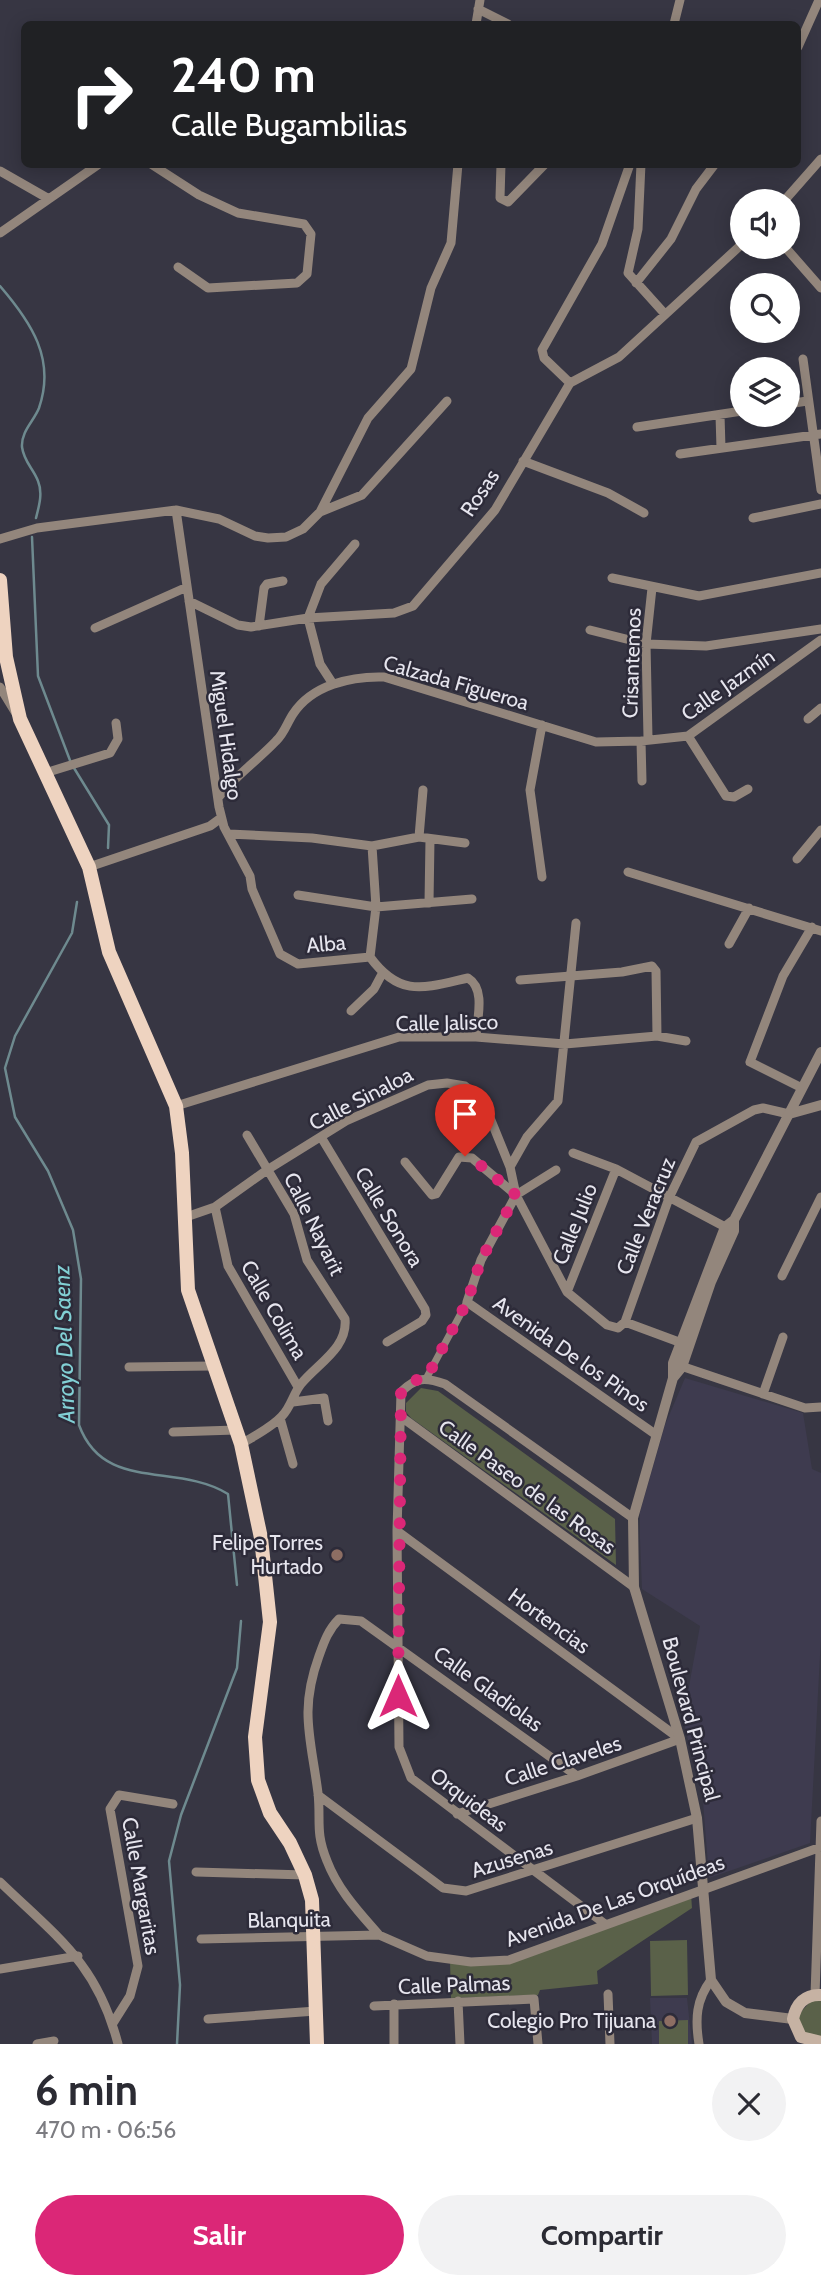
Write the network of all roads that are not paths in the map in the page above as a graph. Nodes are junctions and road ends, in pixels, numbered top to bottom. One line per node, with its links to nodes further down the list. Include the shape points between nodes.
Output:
1 (680, 0): 5 (street)
2 (819, 0): 6 (street)
3 (479, 4): 4 (street)
4 (504, 21)
5 (675, 21)
6 (801, 40)
7 (821, 159): 17 (street)
8 (93, 168): 18 (street)
9 (157, 168): 22 (street, via 237,214 304,224 311,233 307,274 297,283 208,288)
10 (458, 168): 41 (street, via 451,243 430,288 411,369 368,418)
11 (501, 168): 12 (street, via 500,198 508,202)
12 (542, 168)
13 (629, 168): 27 (street, via 602,244 542,350 544,358)
14 (641, 168): 23 (street, via 638,229 628,273)
15 (712, 168): 23 (street, via 671,239)
16 (0, 171): 18 (street)
17 (795, 189)
18 (49, 199): 19 (street)
19 (0, 233)
20 (730, 255): 25 (street)
21 (796, 259): 24 (street)
22 (178, 267)
23 (636, 283): 25 (street)
24 (821, 288)
25 (664, 313): 27 (street, via 619,357)
26 (803, 359): 29 (street)
27 (570, 383): 37 (street, Rosas)
28 (447, 401): 41 (street, via 362,495)
29 (807, 401): 30 (street); 34 (street)
30 (800, 402)
31 (730, 413): 32 (street)
32 (720, 415): 33 (street); 35 (street)
33 (636, 427)
34 (817, 435): 35 (street); 38 (street)
35 (721, 448): 36 (street)
36 (680, 454)
37 (523, 461): 42 (street, via 608,493); 53 (street, Rosas, via 495,510 413,606 394,613)
38 (821, 490)
39 (821, 503): 43 (street)
40 (176, 510): 41 (street, via 219,519 268,538 286,537 303,529); 44 (street, via 37,528); 50 (street, Miguel Hidalgo)
41 (320, 512)
42 (644, 513)
43 (753, 518)
44 (0, 540)
45 (355, 544): 53 (street, via 321,584)
46 (821, 573): 51 (street, via 699,596)
47 (612, 578): 51 (street)
48 (0, 580): 63 (main road, via 6,657)
49 (283, 582): 54 (street, via 264,588)
50 (187, 587): 52 (street, Miguel Hidalgo); 55 (street)
51 (652, 588): 59 (street, Crisantemos)
52 (189, 601): 54 (street, Rosas, via 238,625); 73 (street, Miguel Hidalgo)
53 (308, 618): 54 (street, Rosas); 60 (street, via 320,664)
54 (259, 626)
55 (95, 628)
56 (821, 629): 59 (street, via 706,646)
57 (590, 630): 59 (street)
58 (821, 640): 67 (street, Calle Jazmín)
59 (646, 644): 68 (street, Crisantemos)
60 (333, 684): 66 (street, Calzada Figueroa, via 384,677); 73 (street, Calzada Figueroa, via 305,699 280,737)
61 (0, 687): 63 (street)
62 (821, 708): 64 (street)
63 (20, 719): 69 (main road)
64 (808, 719)
65 (116, 723): 69 (street, via 114,749)
66 (542, 725): 68 (street, Calzada Figueroa, via 596,742); 84 (street, via 530,790)
67 (688, 736): 68 (street, Calle Jazmín); 71 (street, via 726,796)
68 (645, 740): 70 (street, Crisantemos)
69 (45, 773): 82 (main road)
70 (642, 781)
71 (748, 789)
72 (422, 790): 77 (street)
73 (218, 797): 74 (street, Miguel Hidalgo)
74 (221, 818): 76 (street, Miguel Hidalgo); 82 (street, via 210,826)
75 (821, 830): 81 (street)
76 (229, 834): 80 (street); 93 (street, Miguel Hidalgo)
77 (419, 837): 78 (street); 80 (street)
78 (430, 839): 79 (street); 87 (street)
79 (465, 843)
80 (372, 846): 88 (street, Alba)
81 (797, 859)
82 (89, 867): 106 (main road, via 109,953)
83 (628, 872): 89 (street)
84 (542, 877)
85 (298, 895): 88 (street)
86 (472, 899): 87 (street)
87 (429, 903): 88 (street)
88 (376, 907): 94 (street, Alba)
89 (749, 908): 91 (street); 92 (street)
90 (576, 923): 96 (street)
91 (818, 928): 104 (street, via 783,976 750,1062)
92 (729, 944)
93 (279, 954): 94 (street, Alba, via 298,964)
94 (370, 957): 95 (street)
95 (382, 974): 98 (street, via 374,989); 100 (street, via 417,990 468,978 479,991)
96 (572, 975): 97 (street); 99 (street, via 652,966 656,971); 102 (street)
97 (520, 981)
98 (351, 1011)
99 (657, 1036): 101 (street, Calle Jalisco); 102 (street, Calle Jalisco)
100 (476, 1037): 102 (street, Calle Jalisco); 106 (street, Calle Jalisco, via 399,1037)
101 (686, 1041)
102 (565, 1044): 112 (street, via 558,1101 527,1137)
103 (821, 1052): 104 (street, Boulevard Principal)
104 (802, 1088): 107 (street, Boulevard Principal)
105 (821, 1105): 107 (street)
106 (176, 1106): 120 (main road)
107 (789, 1114): 118 (street, Calle Veracruz, via 754,1110 696,1142); 121 (street, Boulevard Principal)
108 (247, 1135): 114 (street, Calle Nayarit)
109 (321, 1137): 112 (street, Calle Sinaloa, via 428,1084 447,1083 465,1086 477,1095); 114 (street, Calle Sinaloa); 127 (street, Calle Sonora, via 426,1315)
110 (573, 1153): 113 (street)
111 (405, 1162): 116 (street, via 432,1195 459,1157 465,1156)
112 (510, 1167): 116 (street, Calle Sinaloa)
113 (616, 1169): 118 (street); 123 (street, Calle Julio)
114 (267, 1170): 119 (street, Calle Sinaloa); 133 (street, Calle Nayarit, via 294,1214 307,1260 345,1319 340,1344)
115 (556, 1170): 116 (street)
116 (516, 1195): 123 (street, Calle Sinaloa); 124 (street, via 481,1260)
117 (821, 1197): 122 (street)
118 (669, 1198): 121 (street); 125 (street, Calle Veracruz)
119 (215, 1207): 120 (street, Calle Sinaloa); 133 (street, Calle Colima, via 228,1266)
120 (186, 1217): 130 (main road, via 188,1290)
121 (731, 1226): 128 (street, Boulevard Principal)
122 (782, 1276)
123 (567, 1292): 125 (street, via 607,1325 618,1328)
124 (467, 1302): 132 (street); 142 (street, Avenida De los Pinos)
125 (625, 1322): 128 (street)
126 (783, 1337): 134 (street)
127 (387, 1342)
128 (684, 1344): 129 (street, Boulevard Principal)
129 (677, 1365): 134 (street); 142 (street, Boulevard Principal)
130 (213, 1366): 131 (street); 140 (main road)
131 (129, 1367)
132 (427, 1377): 137 (street, Orquideas, via 413,1381 401,1392); 145 (street, Calle Paseo de las Rosas, via 445,1384)
133 (298, 1387): 135 (street)
134 (763, 1394): 136 (street, via 805,1408)
135 (293, 1402): 138 (street); 139 (street, via 324,1398)
136 (821, 1407)
137 (400, 1416): 146 (street, Orquideas); 147 (street, Calle Paseo de las Rosas)
138 (280, 1419): 143 (street); 144 (street)
139 (328, 1421)
140 (236, 1430): 141 (street); 143 (main road)
141 (173, 1432)
142 (655, 1434): 145 (street, Boulevard Principal)
143 (241, 1444): 159 (main road, via 261,1538 270,1622 255,1737 258,1780 270,1813)
144 (293, 1464)
145 (633, 1518): 147 (street, Boulevard Principal)
146 (397, 1531): 148 (street, Orquideas); 149 (street, Hortencias)
147 (634, 1587): 149 (street, Boulevard Principal)
148 (398, 1646): 150 (street, Calle Gladiolas); 151 (street, Calle Gladiolas, via 361,1621 339,1619 329,1629 308,1685 306,1726); 153 (street, Orquideas, via 398,1747 411,1778)
149 (680, 1739): 150 (street, Calle Claveles); 154 (street, Boulevard Principal)
150 (577, 1776): 153 (street, Calle Claveles)
151 (318, 1795): 157 (street, Azusenas, via 443,1888 466,1891); 164 (street, via 317,1831 327,1862 342,1891)
152 (173, 1804): 178 (street, Calle Margaritas, via 119,1795 110,1809 138,1966 131,1996)
153 (457, 1814): 157 (street, Orquideas)
154 (698, 1818): 157 (street, Azusenas); 161 (street, Boulevard Principal)
155 (821, 1821): 156 (street)
156 (821, 1847): 161 (street, Avenida De Las Orquídeas); 163 (street)
157 (534, 1871): 162 (street, Orquideas)
158 (196, 1872): 159 (street)
159 (305, 1875): 165 (main road)
160 (0, 1882): 167 (street)
161 (702, 1887): 162 (street, Avenida De Las Orquídeas); 169 (street, Boulevard Principal)
162 (605, 1924): 164 (street, Avenida De Las Orquídeas, via 509,1960 471,1962 427,1956)
163 (820, 1929): 171 (street)
164 (379, 1935): 165 (street, Blanquita)
165 (314, 1938): 166 (street, Blanquita); 175 (main road)
166 (201, 1939)
167 (78, 1956): 168 (street); 178 (street, via 99,1988)
168 (0, 1969)
169 (711, 1980): 177 (street, via 726,2002 745,2012); 188 (street, via 700,1994)
170 (608, 1994): 187 (street)
171 (818, 1995): 177 (main road, via 800,2002)
172 (458, 2001): 173 (street, Calle Palmas); 185 (street); 186 (street, Calle Palmas, via 534,1999)
173 (394, 2004): 174 (street, Calle Palmas); 184 (street)
174 (374, 2006)
175 (316, 2011): 176 (street); 183 (main road)
176 (208, 2019)
177 (793, 2019): 180 (main road, via 802,2037)
178 (113, 2023): 182 (street)
179 (54, 2041): 181 (street)
180 (814, 2043)
181 (37, 2044)
182 (118, 2044)
183 (317, 2044)
184 (394, 2044)
185 (460, 2044)
186 (538, 2044)
187 (610, 2044)
188 (699, 2044)

